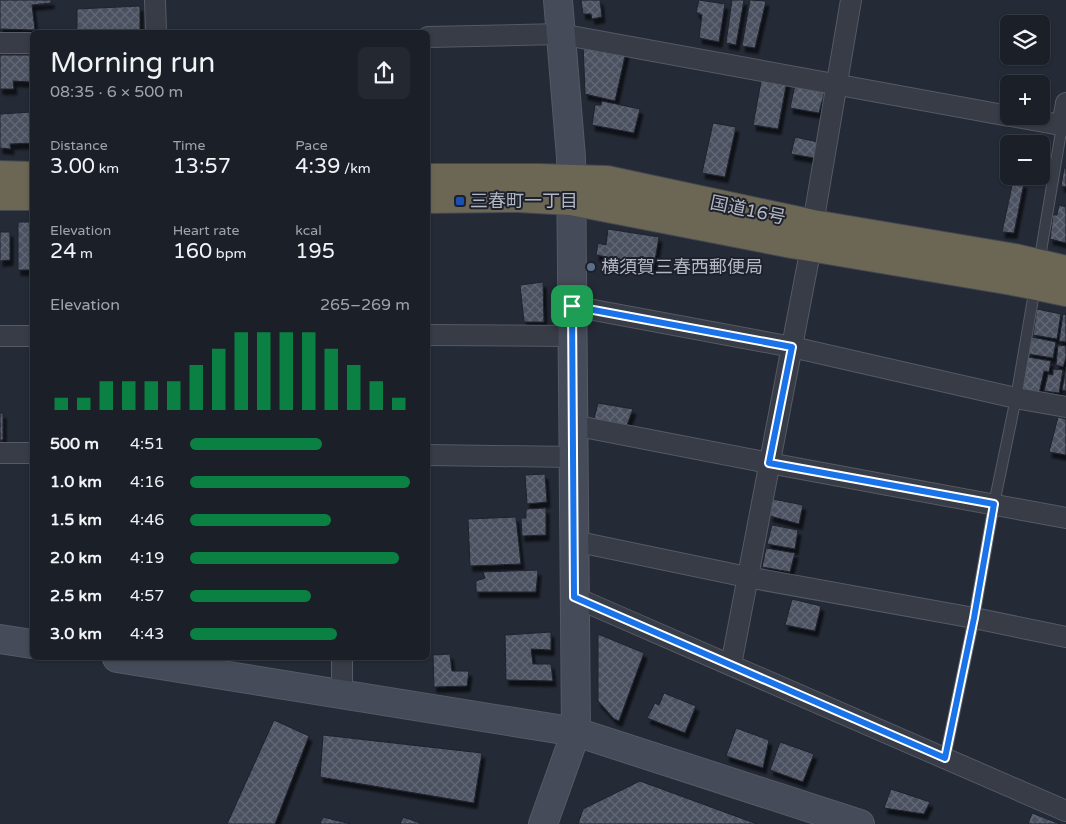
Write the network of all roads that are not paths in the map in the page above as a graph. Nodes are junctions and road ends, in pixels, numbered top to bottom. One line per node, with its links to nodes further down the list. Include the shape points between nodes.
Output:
1 (155, 0): 4 (street)
2 (558, 0): 5 (street)
3 (851, 0): 9 (street)
4 (156, 30)
5 (560, 34): 6 (street); 9 (street); 17 (street)
6 (430, 38)
7 (0, 43): 8 (street)
8 (30, 43)
9 (837, 84): 11 (street); 21 (street)
10 (1066, 103): 13 (street)
11 (1000, 114)
12 (1050, 123): 13 (street)
13 (1064, 126): 23 (lane)
14 (0, 175): 15 (highway)
15 (30, 176)
16 (430, 178): 17 (highway, 国道16号, via 539,178)
17 (571, 190): 20 (highway, 国道16号, via 518,198); 21 (highway, 国道16号); 25 (street)
18 (0, 196): 19 (highway)
19 (30, 196)
20 (430, 198)
21 (812, 236): 23 (highway, 国道16号, via 1012,281); 30 (street)
22 (1066, 270): 23 (highway, 国道16号)
23 (1037, 275): 24 (highway, 国道16号); 31 (lane)
24 (1066, 292)
25 (572, 306): 29 (street); 30 (street)
26 (430, 334): 29 (street)
27 (0, 336): 28 (street)
28 (30, 336)
29 (572, 336): 33 (street)
30 (792, 347): 31 (street); 38 (street)
31 (1016, 398): 32 (street); 39 (lane)
32 (1066, 407)
33 (573, 425): 37 (street); 38 (street)
34 (0, 453): 35 (street)
35 (30, 453)
36 (430, 455): 37 (street)
37 (573, 457): 41 (street)
38 (769, 463): 39 (street); 42 (street)
39 (994, 504): 40 (street); 44 (lane)
40 (1066, 518)
41 (574, 541): 42 (street); 43 (street)
42 (747, 577): 44 (street); 51 (street)
43 (574, 597): 51 (street); 53 (street)
44 (974, 618): 45 (street); 54 (lane)
45 (1066, 637)
46 (0, 639): 47 (street)
47 (30, 644)
48 (144, 660): 50 (street)
49 (342, 660): 52 (street)
50 (170, 662): 52 (street)
51 (731, 665): 54 (street)
52 (342, 694): 53 (street)
53 (576, 732): 56 (street); 57 (street)
54 (945, 758): 55 (street)
55 (1066, 810)
56 (543, 824)
57 (860, 824)

